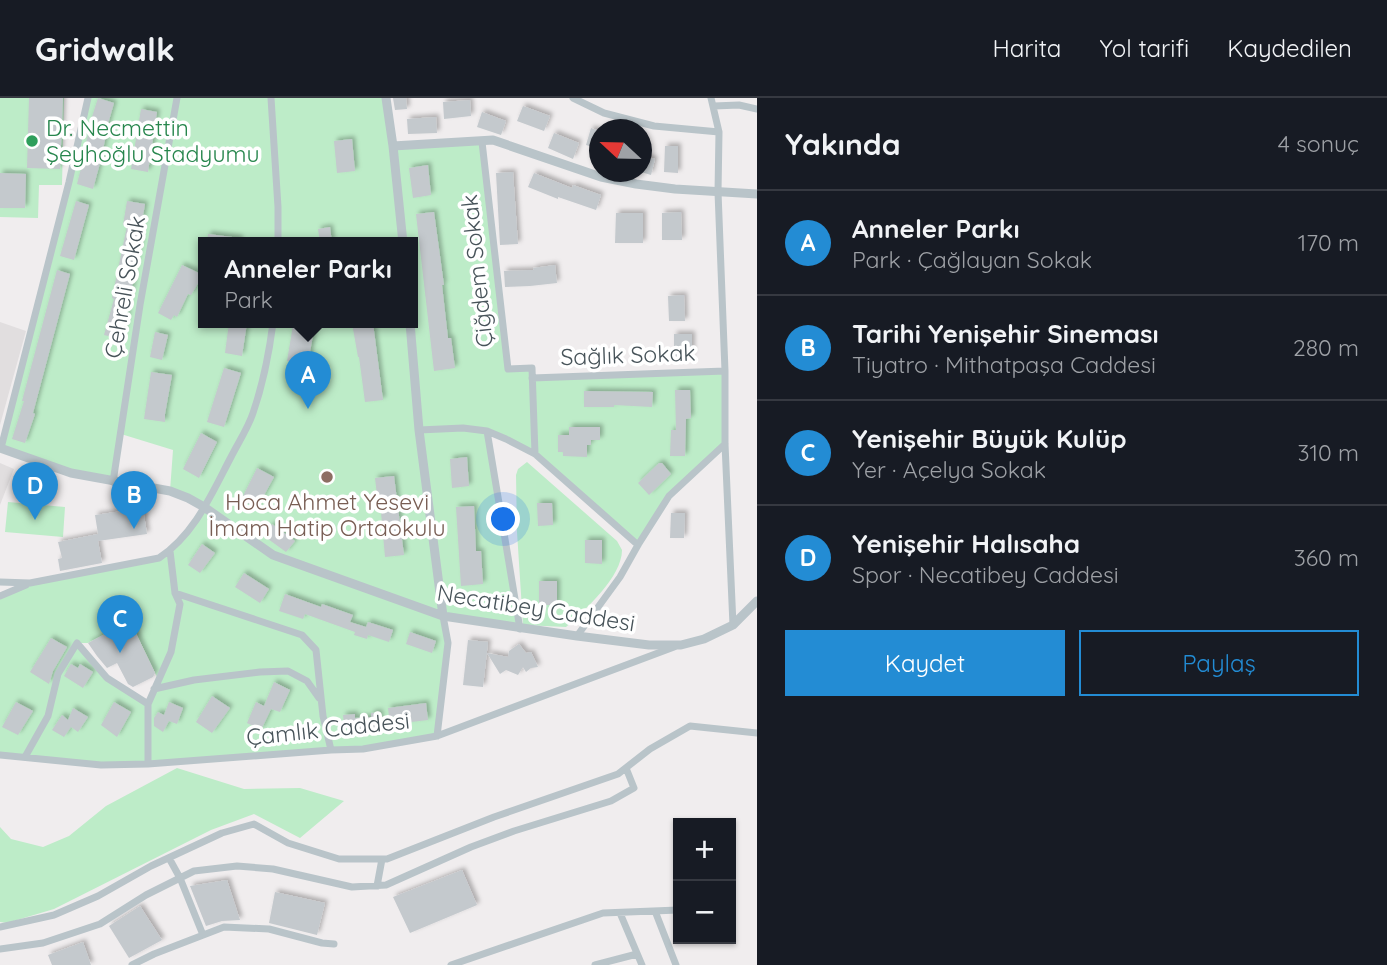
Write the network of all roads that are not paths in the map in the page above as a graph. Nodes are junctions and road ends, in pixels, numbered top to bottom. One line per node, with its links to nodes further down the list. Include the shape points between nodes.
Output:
1 (88, 98): 22 (street)
2 (177, 98): 24 (street, Çehreli Sokak)
3 (271, 98): 13 (street)
4 (386, 98): 10 (street)
5 (573, 98): 8 (street, via 604,113 654,126)
6 (713, 102): 7 (street); 8 (street)
7 (757, 109)
8 (719, 132): 11 (street)
9 (482, 142): 10 (street); 11 (street, via 493,140 612,179); 18 (street, Çiğdem Sokak, via 508,369 532,368)
10 (393, 146): 14 (street)
11 (718, 192): 12 (street); 17 (street)
12 (757, 194)
13 (278, 237)
14 (402, 237)
15 (272, 328): 25 (street, via 252,415)
16 (410, 328): 19 (street)
17 (725, 371): 18 (street, Sağlık Sokak); 21 (street)
18 (532, 377): 23 (street)
19 (419, 430): 20 (street); 33 (street)
20 (486, 432): 23 (street); 35 (street)
21 (725, 444): 26 (street, via 669,496); 34 (street)
22 (0, 448): 24 (street, Necatibey Caddesi)
23 (536, 454): 26 (street)
24 (113, 482): 25 (street, Necatibey Caddesi, via 170,491)
25 (204, 508): 27 (street); 33 (street, Necatibey Caddesi, via 273,555)
26 (638, 545): 36 (street)
27 (170, 551): 29 (street, via 159,558); 30 (street)
28 (0, 582): 29 (street)
29 (30, 583): 31 (street)
30 (175, 593): 38 (street, via 180,604 170,652); 40 (street, via 302,635 316,650)
31 (0, 596)
32 (757, 601): 34 (street, Çamlık Caddesi)
33 (443, 616): 35 (street, Necatibey Caddesi); 42 (street, via 448,643)
34 (733, 625): 37 (street, Çamlık Caddesi)
35 (520, 629): 36 (street, Necatibey Caddesi)
36 (577, 636): 37 (street, Necatibey Caddesi)
37 (681, 645): 42 (street, Çamlık Caddesi)
38 (154, 689): 39 (street); 40 (street, via 194,680 288,671 307,681 319,697)
39 (148, 704): 45 (street, via 107,678 77,643 58,674 48,716); 46 (street)
40 (323, 716): 43 (street)
41 (757, 733): 47 (street, via 690,726)
42 (437, 736): 43 (street, Çamlık Caddesi, via 363,750)
43 (331, 750): 46 (street, Çamlık Caddesi)
44 (0, 755): 45 (street, Çamlık Caddesi)
45 (25, 757): 46 (street, Çamlık Caddesi, via 101,765)
46 (148, 764)
47 (626, 768): 49 (street); 51 (street, via 634,788 611,801 514,831)
48 (169, 858): 49 (street, via 222,833 254,824 288,843 339,859); 50 (street); 55 (street, via 54,915)
49 (382, 859): 51 (street)
50 (180, 878): 51 (street, via 237,866 273,869 352,887); 56 (street); 58 (street, via 100,924 43,943)
51 (377, 886)
52 (673, 910): 53 (street)
53 (655, 911): 54 (street); 64 (street)
54 (620, 912): 59 (street); 61 (street, via 603,913)
55 (0, 927)
56 (203, 935): 57 (street, via 224,927 269,929); 60 (street)
57 (334, 944)
58 (0, 949)
59 (637, 954): 62 (street); 63 (street)
60 (132, 965)
61 (451, 965)
62 (596, 965)
63 (642, 965)
64 (676, 965)

